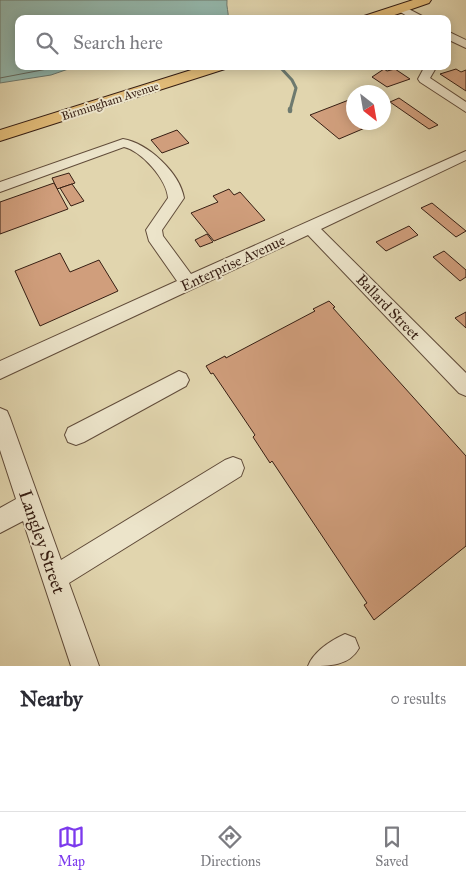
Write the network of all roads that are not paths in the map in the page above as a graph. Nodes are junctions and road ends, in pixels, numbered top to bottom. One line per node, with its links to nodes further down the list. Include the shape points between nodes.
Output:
1 (425, 0): 2 (main road)
2 (401, 8): 3 (main road); 4 (street)
3 (381, 15)
4 (413, 15)
5 (451, 36): 6 (street)
6 (464, 42)
7 (207, 70): 10 (main road, Birmingham Avenue)
8 (429, 70): 9 (street, via 424,79)
9 (466, 108)
10 (0, 136)
11 (466, 155): 13 (street, Enterprise Avenue)
12 (0, 187): 14 (street, via 123,143 131,143 140,148 175,189 176,198 154,230 155,237)
13 (310, 227): 14 (street, Enterprise Avenue); 17 (street, Ballard Street)
14 (188, 283): 15 (street, Enterprise Avenue)
15 (0, 370)
16 (179, 380): 19 (street)
17 (466, 387)
18 (0, 418): 21 (street, Langley Street)
19 (76, 435)
20 (233, 468): 23 (street)
21 (29, 505): 22 (street); 23 (street, Langley Street)
22 (0, 522)
23 (54, 578): 25 (street, Langley Street)
24 (345, 648): 26 (street)
25 (84, 666)
26 (322, 666)

